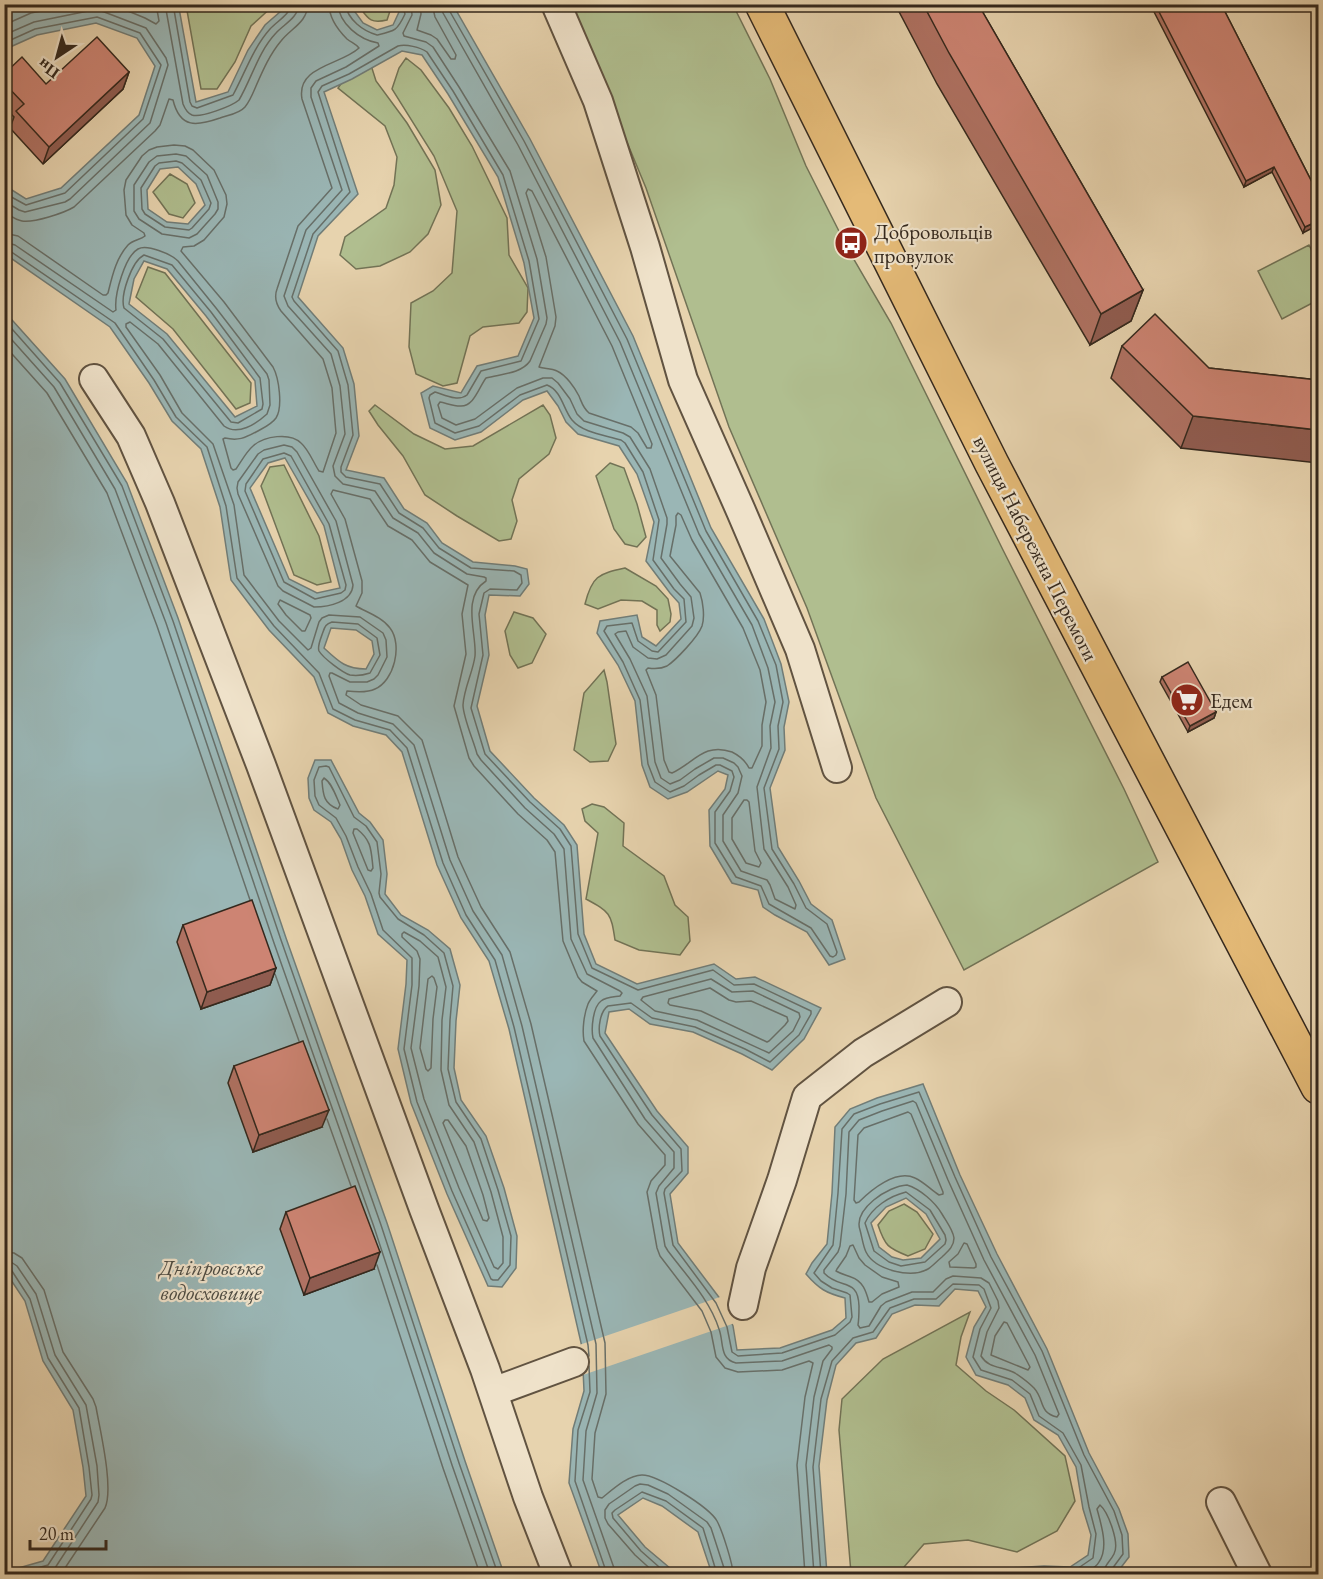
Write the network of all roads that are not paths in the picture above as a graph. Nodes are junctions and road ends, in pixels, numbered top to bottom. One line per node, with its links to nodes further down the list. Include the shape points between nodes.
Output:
1 (556, 4): 4 (street, via 598,101 682,380 800,649)
2 (762, 4): 6 (main road, вулиця Набережна Перемоги, via 992,464)
3 (94, 379): 9 (street, via 131,436 160,503)
4 (837, 768)
5 (947, 1002): 7 (street, via 863,1053 807,1097)
6 (1318, 1087)
7 (743, 1305)
8 (574, 1362): 9 (street)
9 (493, 1392): 11 (street)
10 (1221, 1502): 12 (street)
11 (558, 1575)
12 (1257, 1575)

